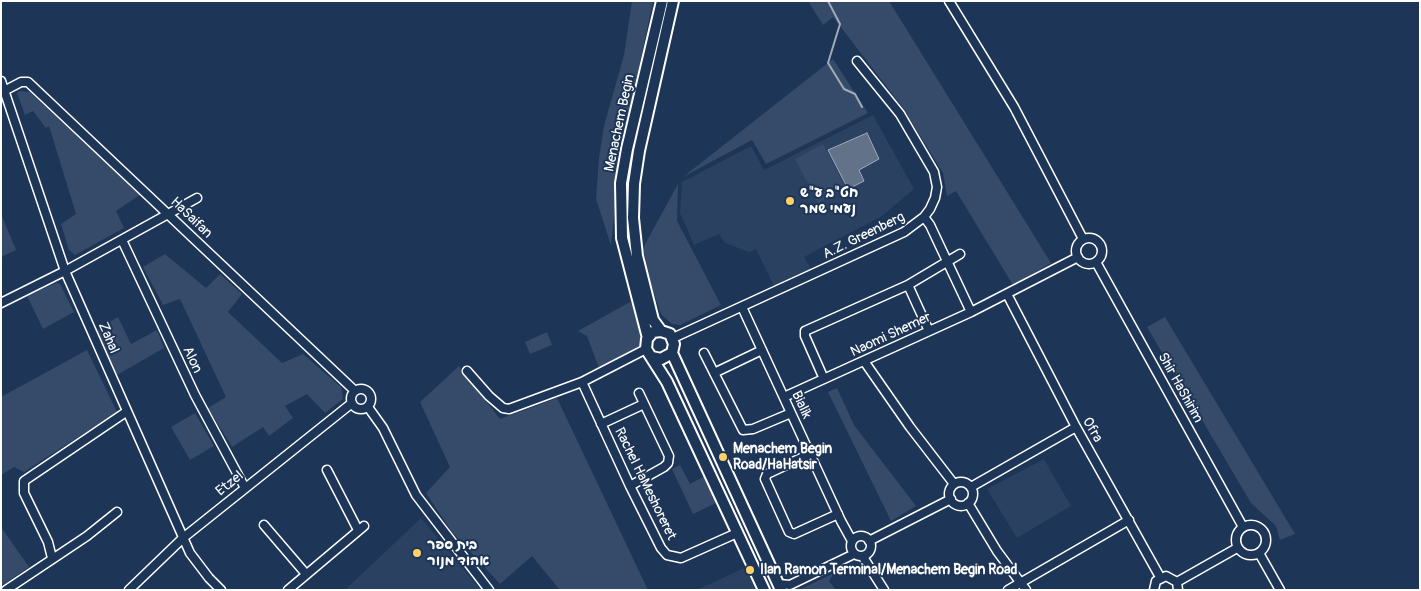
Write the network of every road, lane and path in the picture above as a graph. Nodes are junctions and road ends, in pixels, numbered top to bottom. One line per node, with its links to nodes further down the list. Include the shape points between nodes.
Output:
1 (662, 1): 24 (main road, Menachem Begin, via 621,184 622,238)
2 (673, 1): 22 (main road, Menachem Begin, via 634,184 637,256 653,320)
3 (948, 1): 10 (street, via 1014,107)
4 (857, 61): 9 (street, A.Z. Greenberg, via 900,114 934,172 935,198)
5 (1, 81): 6 (street, Zahal)
6 (4, 90): 8 (street, HaSaifan, via 28,82); 16 (street, Zahal)
7 (197, 198): 8 (street)
8 (169, 214): 11 (street); 35 (street, HaSaifan)
9 (924, 217): 14 (street); 20 (street, A.Z. Greenberg, via 896,236)
10 (1084, 239): 13 (street, via 1077,248); 15 (street, via 1095,239 1102,246 1102,254)
11 (122, 240): 16 (street); 49 (street, Alon, via 195,395)
12 (960, 254): 14 (street)
13 (1078, 257): 15 (street, via 1088,264); 18 (street, Naomi Shemer)
14 (947, 262): 17 (street); 21 (street)
15 (1096, 262): 57 (street, Shir HaShirim)
16 (65, 271): 19 (street); 41 (street, Zahal)
17 (908, 285): 23 (street); 33 (street, via 805,332)
18 (1007, 294): 21 (street, Naomi Shemer); 44 (street, Ofra)
19 (1, 303)
20 (742, 307): 25 (street, A.Z. Greenberg); 26 (street, Bialik)
21 (971, 312): 23 (street, Naomi Shemer)
22 (661, 330): 24 (main road); 25 (main road)
23 (929, 331): 30 (street, Naomi Shemer)
24 (648, 338): 28 (main road)
25 (673, 338): 29 (main road)
26 (762, 350): 32 (street); 37 (street, Bialik)
27 (704, 352): 32 (street)
28 (649, 353): 29 (main road, via 661,360); 34 (street); 58 (main road, via 667,382)
29 (672, 353): 70 (main road)
30 (864, 361): 33 (street, Naomi Shemer); 47 (street)
31 (467, 371): 34 (street, via 489,396 509,409)
32 (714, 373): 42 (street, via 743,430)
33 (824, 379): 37 (street, Naomi Shemer)
34 (582, 382): 43 (street, Rachel HaMeshoreret)
35 (355, 391): 38 (street); 40 (street, via 369,392 372,398)
36 (639, 393): 39 (street)
37 (784, 397): 42 (street, Bialik)
38 (352, 403): 40 (street, via 359,409); 49 (street, Etzel)
39 (644, 404): 43 (street); 48 (street, via 669,456 668,463)
40 (368, 407): 75 (street, via 383,428 416,495)
41 (126, 412): 59 (street, Zahal); 65 (street, via 24,481 24,493 48,542)
42 (791, 413): 45 (street, Bialik)
43 (601, 424): 48 (street, Rachel HaMeshoreret)
44 (1076, 427): 50 (street); 55 (street, Ofra)
45 (810, 454): 54 (street, Bialik); 54 (street, via 767,474 765,479 789,532 794,534)
46 (327, 470): 66 (street, via 361,528)
47 (954, 484): 50 (street, via 962,482); 51 (street, via 949,492)
48 (630, 486): 58 (street, Rachel HaMeshoreret, via 667,555 681,558)
49 (245, 488): 59 (street, Etzel)
50 (971, 488): 52 (street, via 973,495)
51 (950, 499): 52 (street, via 957,505); 60 (street)
52 (968, 503): 68 (street, via 997,551)
53 (117, 512): 65 (street)
54 (838, 514): 61 (street, Bialik)
55 (1129, 520): 67 (street, Ofra); 68 (street)
56 (264, 525): 66 (street)
57 (1244, 526): 62 (street, via 1236,536); 63 (street, via 1257,526 1265,533 1266,544)
58 (737, 533): 76 (main road)
59 (183, 538): 72 (street, Etzel); 73 (street, Zahal, via 190,553)
60 (870, 541): 61 (street, via 861,536); 64 (street, via 870,550)
61 (852, 547): 64 (street); 70 (street, via 837,560)
62 (1237, 548): 63 (street, via 1249,556); 69 (street)
63 (1259, 553): 81 (street)
64 (863, 556): 77 (street)
65 (52, 558): 71 (street)
66 (306, 574): 74 (street)
67 (1160, 578): 69 (street, via 1170,576); 80 (street)
68 (1021, 582): 78 (street); 79 (street)
69 (1178, 586)
70 (784, 587)
71 (6, 590)
72 (129, 590)
73 (221, 590)
74 (288, 590)
75 (490, 590)
76 (764, 590)
77 (884, 590)
78 (1008, 590)
79 (1026, 590)
80 (1154, 590)
81 (1280, 590)

